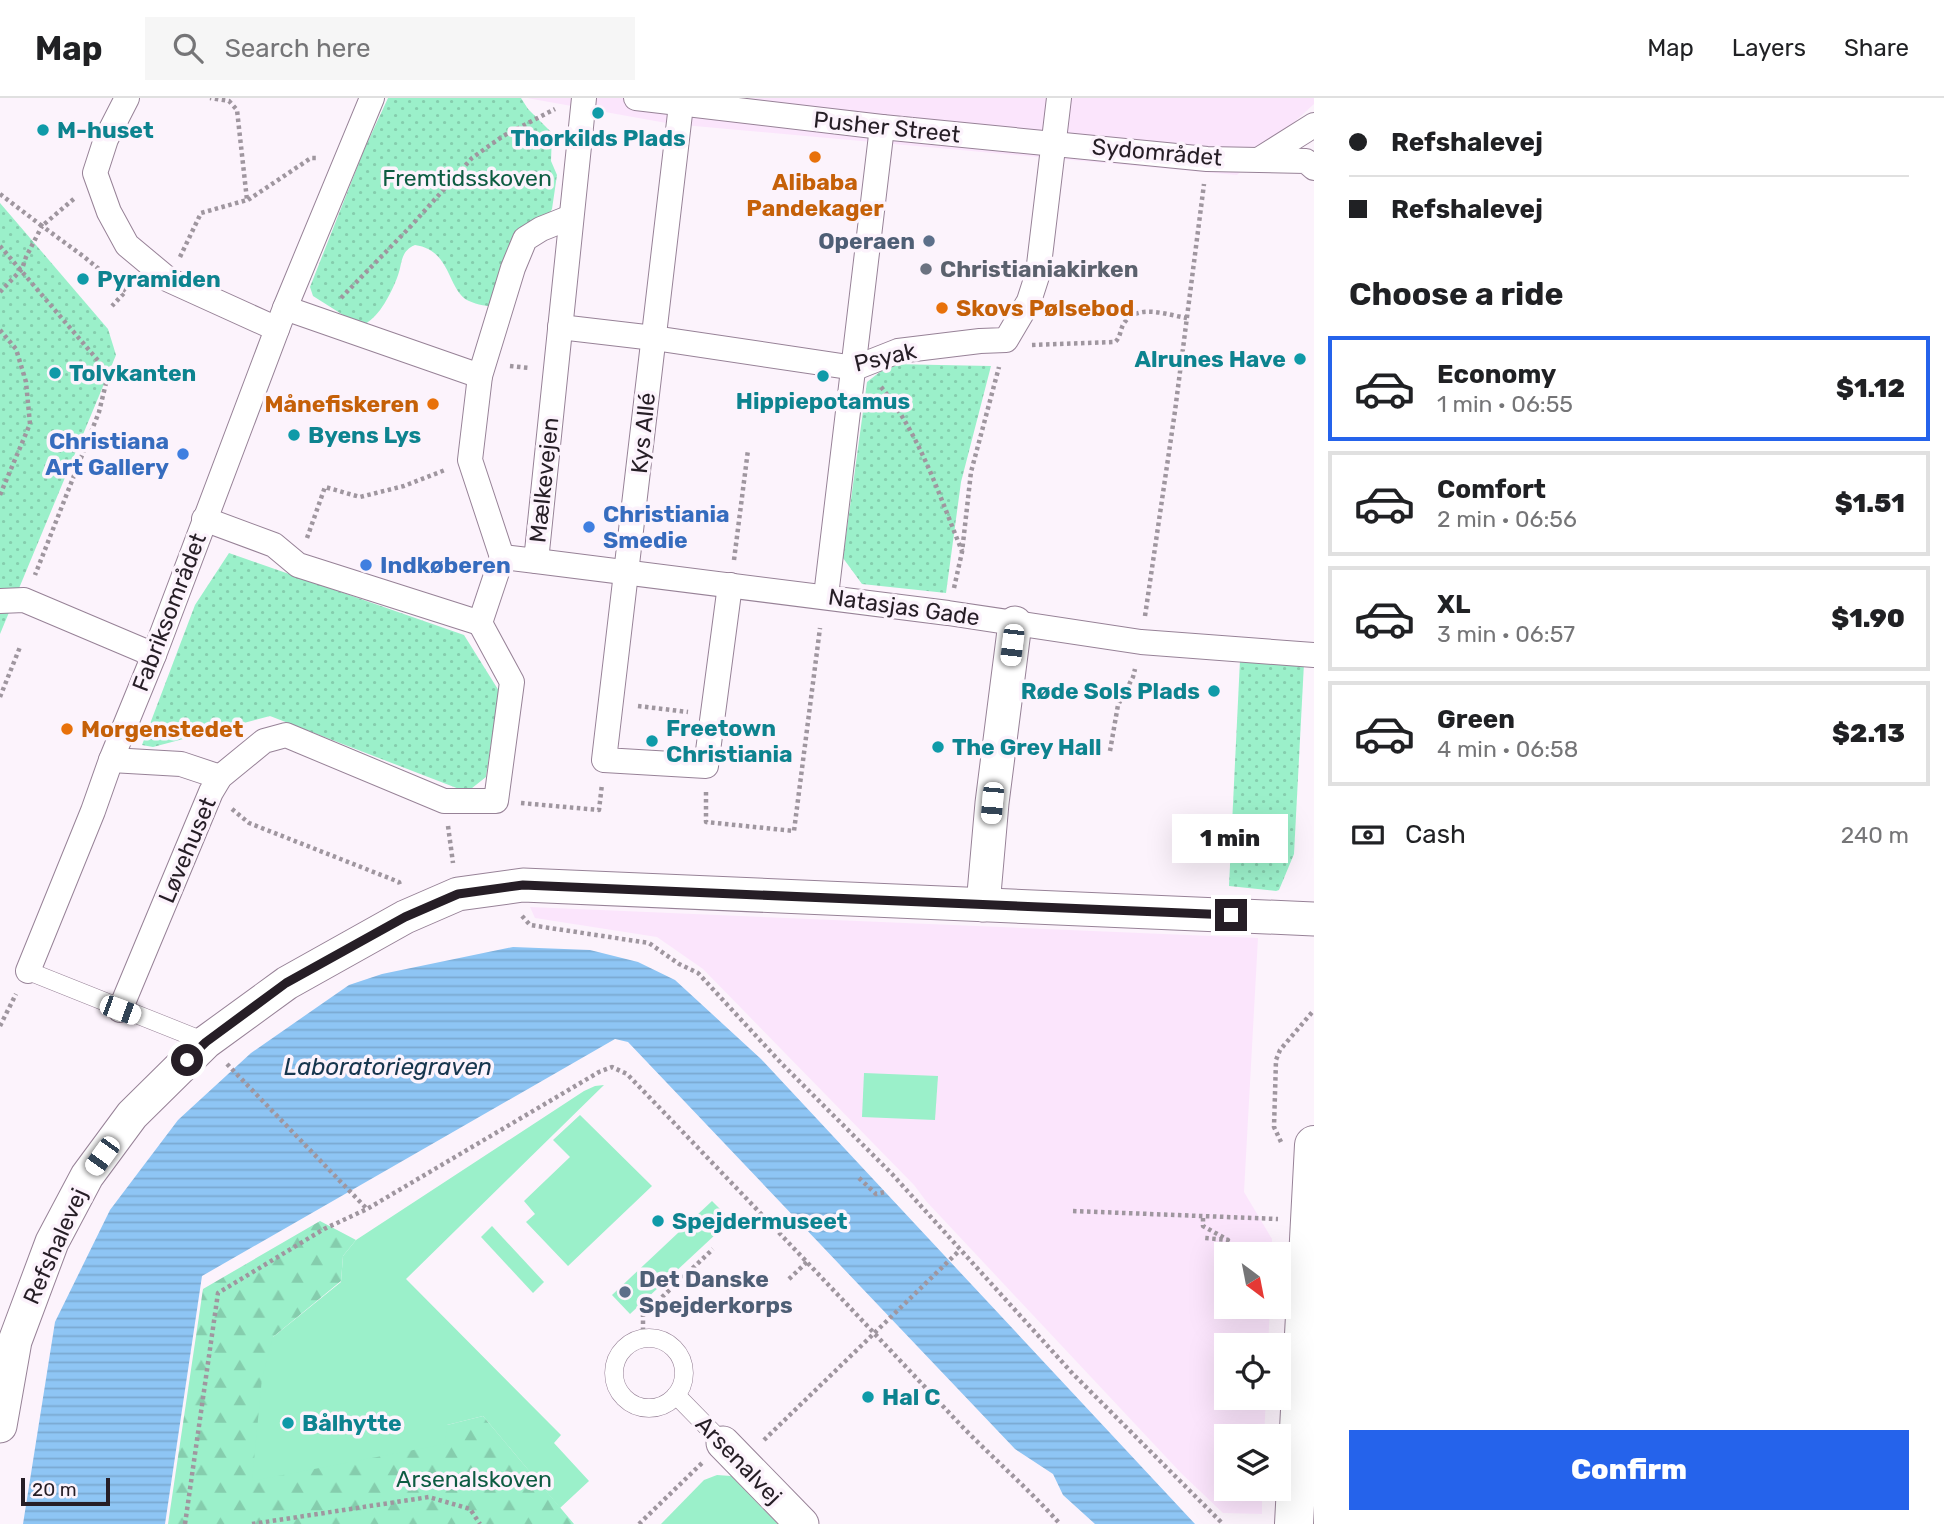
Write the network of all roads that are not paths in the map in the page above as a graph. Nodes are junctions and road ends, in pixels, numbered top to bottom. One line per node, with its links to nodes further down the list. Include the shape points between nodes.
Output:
1 (127, 98): 13 (street, via 95,173 127,245 169,280)
2 (372, 98): 13 (street, Fabriksområdet)
3 (636, 98): 6 (street, Pusher Street)
4 (1059, 98): 9 (street)
5 (573, 101): 12 (street, Mælkevejen)
6 (681, 105): 8 (street, Pusher Street); 15 (street, Kys Allé)
7 (1314, 125): 10 (street)
8 (882, 127): 9 (street, Pusher Street); 16 (street)
9 (1054, 143): 10 (street, Sydområdet, via 1207,159); 16 (street, Psyak, via 1038,273 1029,301 1006,340 898,351)
10 (1260, 159): 11 (street, Sydområdet, via 1306,161)
11 (1314, 168)
12 (571, 217): 14 (street, Mælkevejen); 17 (street, via 525,239)
13 (281, 319): 17 (street, via 325,322); 18 (street, Fabriksområdet)
14 (560, 327): 15 (street, Psyak); 20 (street, Mælkevejen)
15 (654, 338): 16 (street, Psyak); 21 (street, Kys Allé)
16 (855, 368): 23 (street)
17 (480, 376): 19 (street, via 470,460)
18 (204, 519): 25 (street, via 274,545 298,565); 27 (street, Fabriksområdet)
19 (502, 557): 20 (street, Mælkevejen); 25 (street, Mælkevejen)
20 (536, 561): 21 (street, Natasjas Gade)
21 (628, 571): 22 (street, Natasjas Gade); 22 (street, Kys Allé, via 604,760 706,766)
22 (730, 585): 23 (street, Natasjas Gade)
23 (826, 596): 26 (street, Natasjas Gade)
24 (0, 601): 27 (street, via 24,600)
25 (480, 623): 30 (street, Løvehuset, via 512,682 496,801 444,801 286,735 264,741)
26 (1015, 623): 28 (street, Natasjas Gade, via 1141,642); 31 (street)
27 (153, 655): 29 (street, Fabriksområdet)
28 (1314, 655)
29 (111, 760): 30 (street, via 181,764); 33 (street, Fabriksområdet)
30 (215, 784): 34 (street, Løvehuset)
31 (983, 905): 32 (street, Refshalevej); 35 (street, Refshalevej, via 514,886 458,894 405,917 286,983)
32 (1314, 919)
33 (28, 971): 34 (lane)
34 (120, 1010): 35 (lane)
35 (206, 1042): 39 (street, Refshalevej, via 132,1115 87,1177 52,1242 15,1341)
36 (1314, 1145): 37 (street)
37 (1312, 1209): 42 (street)
38 (676, 1395): 38 (lane, via 684,1369 666,1341 643,1338 622,1350 614,1373 622,1395 631,1403 655,1407); 40 (lane, Arsenalvej)
39 (0, 1426)
40 (732, 1452): 41 (street, Arsenalvej)
41 (802, 1524)
42 (1294, 1524)

